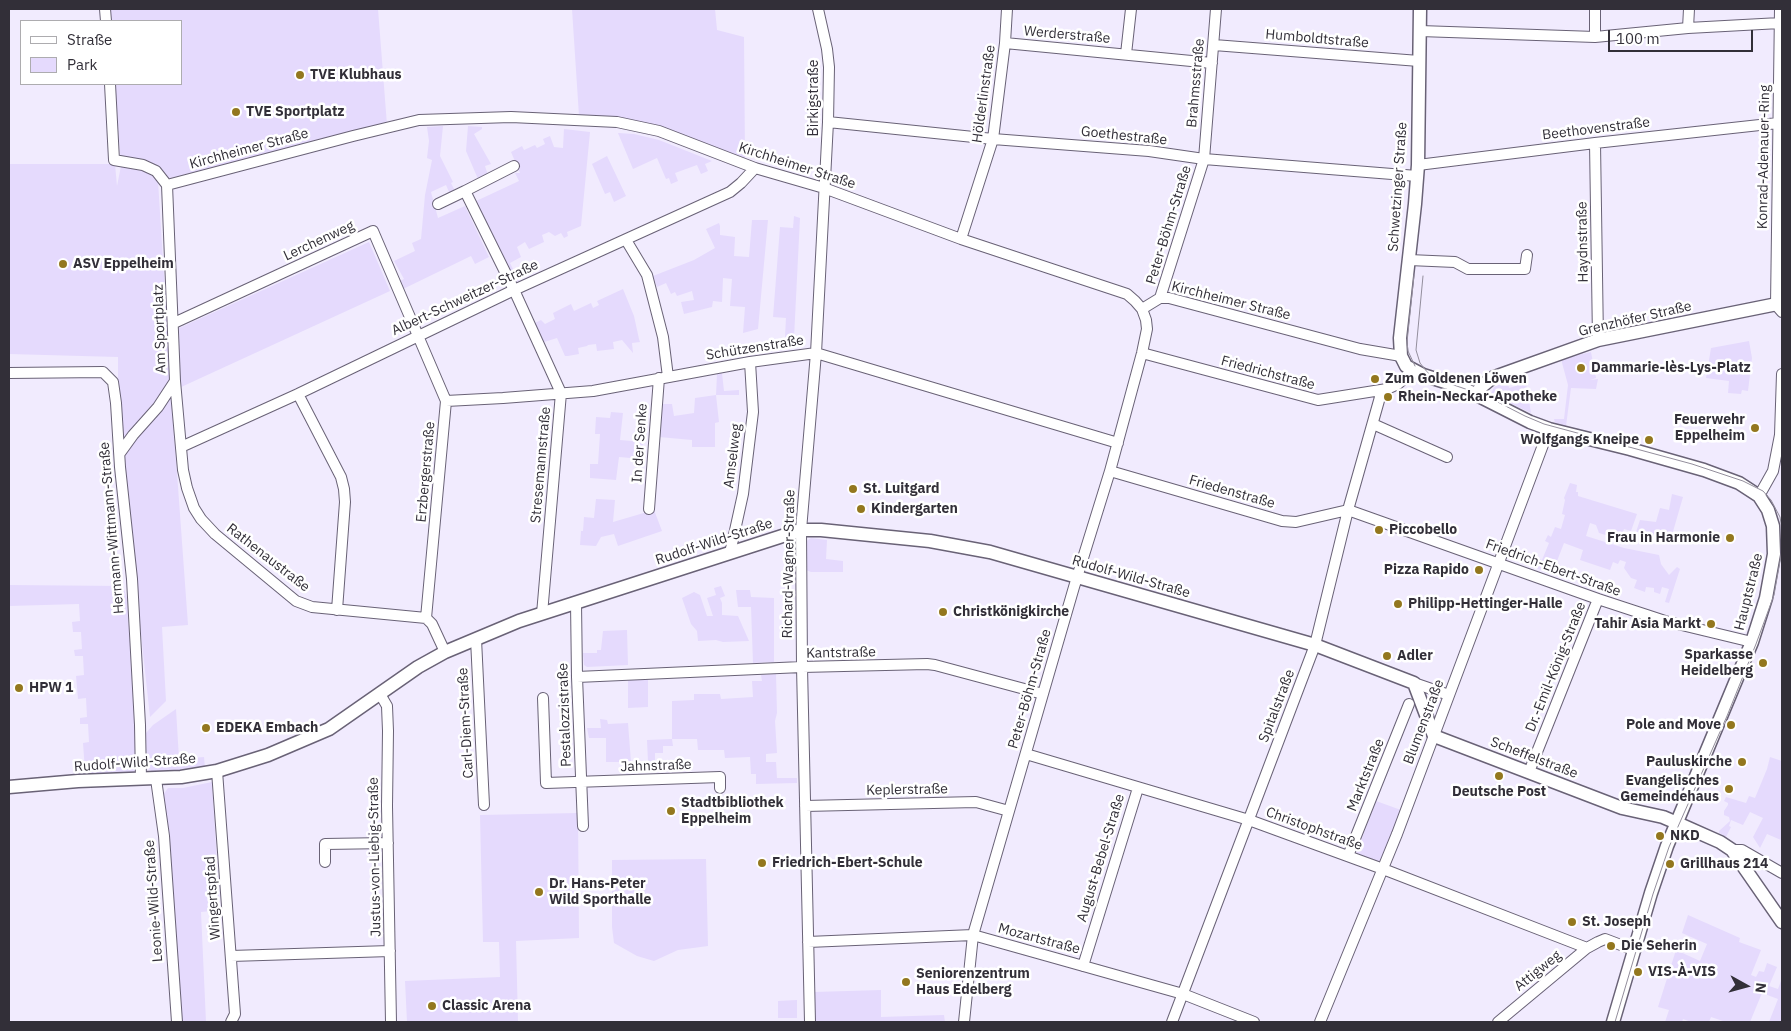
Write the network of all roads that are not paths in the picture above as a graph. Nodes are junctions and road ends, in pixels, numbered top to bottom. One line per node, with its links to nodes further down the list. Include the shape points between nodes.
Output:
1 (818, 9): 19 (street, Birkigstraße, via 829,67)
2 (1007, 9): 13 (street, Hölderlinstraße)
3 (1131, 9): 15 (street, Werderstraße)
4 (1216, 9): 14 (street, Brahmsstraße)
5 (1420, 9): 11 (street, Schwetzinger Straße)
6 (1595, 9): 12 (street)
7 (1689, 9): 10 (street)
8 (1780, 9): 9 (street, Konrad-Adenauer-Ring)
9 (1780, 23): 10 (street); 20 (street, Konrad-Adenauer-Ring)
10 (1688, 28): 12 (street)
11 (1420, 31): 12 (street); 16 (street, Schwetzinger Straße)
12 (1596, 37)
13 (1005, 43): 15 (street, Werderstraße); 21 (street, Hölderlinstraße)
14 (1214, 45): 16 (street, Humboldtstraße); 17 (street, Brahmsstraße)
15 (1126, 54): 17 (street, Werderstraße)
16 (1419, 61): 26 (street, Schwetzinger Straße)
17 (1212, 63): 23 (street, Brahmsstraße)
18 (110, 85): 27 (street, via 114,160 156,170)
19 (828, 122): 21 (street, Goethestraße); 28 (street, Birkigstraße)
20 (1778, 123): 22 (street, Beethovenstraße); 37 (street, Konrad-Adenauer-Ring)
21 (993, 139): 23 (street, Goethestraße, via 1149,151); 31 (street, Hölderlinstraße)
22 (1594, 142): 26 (street, Beethovenstraße); 41 (street, Haydnstraße)
23 (1204, 159): 26 (street, Goethestraße); 36 (street, Peter-Böhm-Straße)
24 (514, 166): 29 (street)
25 (755, 168): 27 (street, Kirchheimer Straße, via 659,131 617,122 511,117 419,120); 28 (street, Kirchheimer Straße); 32 (street, Albert-Schweitzer-Straße, via 730,192)
26 (1417, 170): 34 (street, Schwetzinger Straße)
27 (167, 185): 39 (street, Am Sportplatz)
28 (824, 188): 31 (street, Kirchheimer Straße); 42 (street, Richard-Wagner-Straße)
29 (465, 191): 30 (street); 35 (street, Stresemannstraße)
30 (438, 204)
31 (961, 239): 38 (street, Kirchheimer Straße, via 1127,294)
32 (626, 240): 35 (street, Albert-Schweitzer-Straße); 48 (street, In der Senke, via 647,275 663,336)
33 (1527, 255): 34 (street, via 1525,269 1468,268 1455,262)
34 (1409, 260): 45 (street, Schwetzinger Straße, via 1400,338)
35 (514, 290): 40 (street, Albert-Schweitzer-Straße); 51 (street, Stresemannstraße)
36 (1160, 298): 38 (street, Kirchheimer Straße); 45 (street, Kirchheimer Straße, via 1360,348)
37 (1780, 307): 41 (street, Grenzhöfer Straße)
38 (1142, 309): 43 (street, Peter-Böhm-Straße, via 1146,320)
39 (174, 323): 40 (street, Lerchenweg, via 373,231); 49 (street, Am Sportplatz)
40 (418, 335): 52 (street, Albert-Schweitzer-Straße); 54 (street, Erzbergerstraße)
41 (1598, 340): 53 (street, Grenzhöfer Straße, via 1492,378)
42 (816, 353): 44 (street, Schützenstraße); 57 (street, Schützenstraße); 65 (street, Richard-Wagner-Straße)
43 (1142, 353): 50 (street, Friedrichstraße, via 1318,400); 57 (street, Peter-Böhm-Straße)
44 (750, 362): 48 (street, Schützenstraße); 66 (street, Amselweg, via 753,412 743,494)
45 (1406, 364): 50 (street, Friedrichstraße, via 1405,378); 53 (street, Hauptstraße, via 1433,379)
46 (9, 373): 59 (street, Hermann-Wittmann-Straße, via 103,372 112,382)
47 (1782, 374): 62 (street, via 1780,435 1773,471)
48 (664, 378): 51 (street, Schützenstraße, via 593,391); 63 (street, In der Senke)
49 (175, 381): 58 (street, Rathenaustraße); 59 (street)
50 (1382, 390): 55 (street, Spitalstraße)
51 (561, 393): 54 (street, Schützenstraße); 73 (street, Stresemannstraße)
52 (298, 394): 58 (street, Albert-Schweitzer-Straße); 72 (street, via 341,477 344,489)
53 (1476, 394): 56 (street, Hauptstraße)
54 (446, 400): 74 (street, Erzbergerstraße)
55 (1373, 424): 60 (street); 64 (street, Spitalstraße)
56 (1549, 429): 62 (street, Hauptstraße, via 1704,470 1739,483); 68 (street, Blumenstraße)
57 (1118, 443): 61 (street, Peter-Böhm-Straße)
58 (181, 447): 72 (street, Rathenaustraße, via 187,488 194,508 215,534 296,601)
59 (120, 453): 91 (street, Hermann-Wittmann-Straße, via 132,579)
60 (1447, 457)
61 (1110, 471): 64 (street, Friedenstraße, via 1282,521 1296,522); 69 (street, Peter-Böhm-Straße)
62 (1758, 496): 67 (street, Hauptstraße, via 1771,516)
63 (649, 509)
64 (1348, 510): 68 (street, Friedrich-Ebert-Straße); 77 (street, Spitalstraße)
65 (801, 530): 66 (street, Rudolf-Wild-Straße); 69 (street, Rudolf-Wild-Straße, via 964,546); 79 (street, Richard-Wagner-Straße)
66 (730, 553): 71 (street, Rudolf-Wild-Straße)
67 (1778, 554): 76 (street, Hauptstraße)
68 (1499, 563): 70 (street, Friedrich-Ebert-Straße); 84 (street, Blumenstraße)
69 (1078, 577): 77 (street, Rudolf-Wild-Straße); 83 (street, Peter-Böhm-Straße)
70 (1598, 599): 76 (street, Friedrich-Ebert-Straße, via 1665,621); 90 (street, Dr.-Emil-König-Straße)
71 (576, 603): 73 (street, Rudolf-Wild-Straße); 80 (street, Pestalozzistraße)
72 (337, 610): 74 (street, Rathenaustraße)
73 (542, 614): 75 (street, Rudolf-Wild-Straße)
74 (426, 618): 78 (street)
75 (476, 639): 78 (street, Rudolf-Wild-Straße); 97 (street, Carl-Diem-Straße)
76 (1752, 642): 101 (street, Hauptstraße)
77 (1315, 645): 81 (street, Rudolf-Wild-Straße); 100 (street, Spitalstraße)
78 (445, 652): 82 (street, Rudolf-Wild-Straße)
79 (802, 667): 80 (street, Kantstraße); 83 (street, Kantstraße, via 935,665); 98 (street, Richard-Wagner-Straße)
80 (577, 677): 93 (street, Pestalozzistraße)
81 (1414, 683): 84 (street, Rudolf-Wild-Straße); 87 (street)
82 (380, 694): 89 (street, Rudolf-Wild-Straße, via 329,730 292,746); 103 (street, Justus-von-Liebig-Straße, via 386,706)
83 (1043, 694): 88 (street, Peter-Böhm-Straße)
84 (1449, 695): 87 (street, Blumenstraße)
85 (543, 698): 93 (street, via 546,782)
86 (1410, 704): 105 (street, Marktstraße)
87 (1434, 736): 90 (street, Scheffelstraße); 107 (street, Blumenstraße)
88 (1026, 754): 96 (street, Christophstraße); 99 (street, Peter-Böhm-Straße)
89 (217, 770): 92 (street, Rudolf-Wild-Straße); 115 (street, Wingertspfad)
90 (1529, 772): 101 (street, Scheffelstraße, via 1622,808)
91 (141, 779): 92 (street, Rudolf-Wild-Straße); 94 (street, Rudolf-Wild-Straße)
92 (156, 779): 119 (street, Leonie-Wild-Straße, via 164,836)
93 (582, 782): 95 (street, Jahnstraße, via 720,777); 102 (street, Pestalozzistraße)
94 (9, 787)
95 (720, 788)
96 (1138, 788): 100 (street, Christophstraße); 116 (street, August-Bebel-Straße)
97 (484, 805)
98 (805, 806): 99 (street, Keplerstraße, via 976,802); 111 (street, Richard-Wagner-Straße)
99 (1009, 811): 110 (street, Peter-Böhm-Straße)
100 (1249, 820): 105 (street, Christophstraße); 117 (street, Spitalstraße)
101 (1677, 822): 104 (street, Scheffelstraße); 113 (street, Hauptstraße)
102 (583, 826)
103 (388, 843): 106 (street, via 325,844); 114 (street, Justus-von-Liebig-Straße)
104 (1732, 850): 108 (street, via 1742,850); 109 (street)
105 (1348, 856): 107 (street, Christophstraße)
106 (326, 862)
107 (1382, 869): 112 (street, Christophstraße); 125 (street, Blumenstraße)
108 (1782, 872)
109 (1782, 922)
110 (973, 935): 111 (street, Mozartstraße); 116 (street, Mozartstraße); 123 (street, Peter-Böhm-Straße)
111 (808, 942): 122 (street, Richard-Wagner-Straße)
112 (1587, 948): 113 (street, Attigweg, via 1605,939); 126 (street, Attigweg)
113 (1634, 950): 127 (street, Hauptstraße)
114 (390, 951): 115 (street); 121 (street, Justus-von-Liebig-Straße)
115 (231, 956): 120 (street, Wingertspfad, via 235,1014)
116 (1083, 966): 117 (street, Mozartstraße)
117 (1183, 994): 118 (street, Mozartstraße); 124 (street, Spitalstraße)
118 (1249, 1021)
119 (177, 1022)
120 (231, 1022)
121 (392, 1022)
122 (810, 1022)
123 (964, 1022)
124 (1172, 1022)
125 (1320, 1022)
126 (1498, 1022)
127 (1613, 1022)

